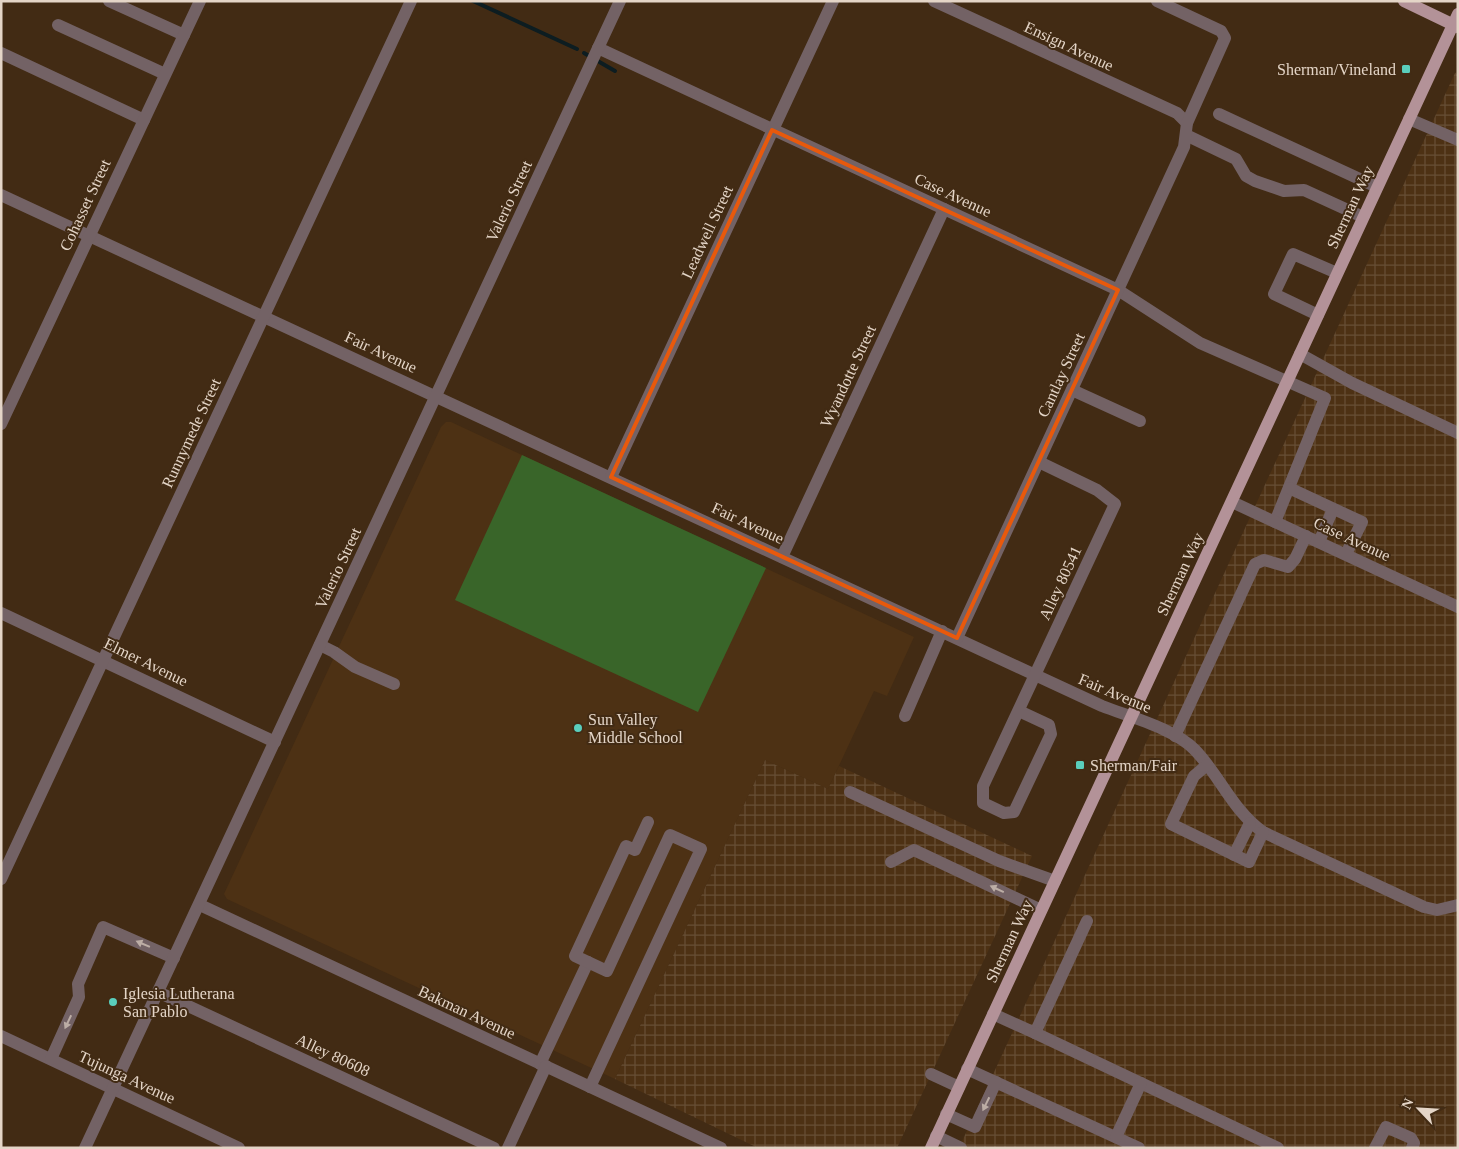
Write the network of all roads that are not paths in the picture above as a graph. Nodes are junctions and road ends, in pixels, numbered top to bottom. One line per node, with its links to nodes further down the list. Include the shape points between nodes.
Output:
1 (109, 1): 11 (street)
2 (200, 1): 11 (street, Cohasset Street)
3 (411, 1): 28 (street, Runnymede Street)
4 (620, 1): 12 (street, Valerio Street)
5 (833, 1): 19 (street, Leadwell Street)
6 (934, 1): 18 (street, Ensign Avenue, via 1177,113)
7 (1157, 1): 18 (street, Cantlay Street, via 1221,31 1225,38)
8 (1404, 1): 9 (main road)
9 (1456, 22): 16 (main road, Sherman Way)
10 (58, 25): 14 (street)
11 (184, 35): 14 (street, Cohasset Street)
12 (598, 48): 19 (street, Case Avenue); 33 (street, Valerio Street)
13 (1, 53): 17 (street)
14 (165, 74): 17 (street, Cohasset Street)
15 (1219, 114): 21 (street)
16 (1409, 119): 20 (street); 21 (main road, Sherman Way)
17 (144, 120): 25 (street, Cohasset Street)
18 (1186, 129): 24 (street, Ensign Avenue, via 1236,159 1246,176 1255,181 1284,191 1304,190); 27 (street, Cantlay Street, via 1184,147)
19 (772, 130): 23 (street, Case Avenue); 38 (street, Leadwell Street)
20 (1458, 140)
21 (1377, 187): 24 (main road, Sherman Way)
22 (1, 195): 25 (street, Fair Avenue)
23 (944, 209): 27 (street, Case Avenue); 46 (street, Wyandotte Street)
24 (1363, 217): 26 (main road, Sherman Way)
25 (89, 234): 28 (street, Fair Avenue); 35 (street, Cohasset Street)
26 (1337, 273): 29 (main road, Sherman Way); 29 (street, via 1293,254 1274,294)
27 (1118, 290): 31 (street, Case Avenue, via 1200,343); 32 (street, Cantlay Street)
28 (264, 315): 33 (street, Fair Avenue); 52 (street, Runnymede Street)
29 (1318, 315): 30 (main road, Sherman Way)
30 (1300, 354): 31 (main road, Sherman Way); 36 (street, via 1352,383)
31 (1287, 382): 39 (street, Case Avenue, via 1325,398); 40 (main road, Sherman Way)
32 (1072, 390): 34 (street); 37 (street, Cantlay Street)
33 (437, 395): 38 (street, Fair Avenue); 51 (street, Valerio Street)
34 (1140, 421)
35 (1, 424)
36 (1458, 433)
37 (1039, 462): 50 (street, Cantlay Street); 53 (street, Alley 80541, via 1097,490 1115,504)
38 (611, 476): 46 (street, Fair Avenue)
39 (1290, 488): 41 (street); 42 (street)
40 (1232, 502): 42 (street, Case Avenue); 57 (main road, Sherman Way)
41 (1333, 508): 44 (street); 45 (street, via 1362,522)
42 (1275, 522): 43 (street, Case Avenue)
43 (1306, 536): 44 (street, Case Avenue); 58 (street, via 1288,567 1264,560 1255,564)
44 (1319, 542): 45 (street, Case Avenue)
45 (1346, 554): 47 (street, Case Avenue)
46 (782, 556): 49 (street, Fair Avenue)
47 (1458, 606)
48 (1, 613): 52 (street, Elmer Avenue)
49 (942, 631): 50 (street, Fair Avenue); 56 (street)
50 (957, 638): 53 (street, Fair Avenue)
51 (320, 645): 54 (street, via 354,667); 59 (street, Valerio Street)
52 (104, 660): 59 (street, Elmer Avenue); 67 (street, Runnymede Street)
53 (1035, 675): 55 (street, Alley 80541); 57 (street, Fair Avenue)
54 (394, 684)
55 (1019, 711): 55 (street, Alley 80541, via 983,786 983,803 1004,813 1014,812 1051,734 1049,725)
56 (904, 716)
57 (1131, 718): 58 (street, Fair Avenue); 68 (main road, Sherman Way)
58 (1175, 736): 60 (street, Fair Avenue, via 1196,750)
59 (275, 742): 69 (street, Valerio Street)
60 (1207, 765): 63 (street, Fair Avenue); 65 (street, via 1194,776 1171,824)
61 (850, 792): 68 (street, via 999,861)
62 (648, 822): 74 (street, via 635,850 626,846 575,956)
63 (1250, 823): 64 (street, Fair Avenue); 65 (street)
64 (1263, 832): 65 (street, via 1249,862); 70 (street, Fair Avenue, via 1424,908)
65 (1234, 855)
66 (891, 862): 71 (street, one-way to 66, via 914,850)
67 (1, 879)
68 (1055, 881): 71 (main road, Sherman Way)
69 (200, 905): 73 (street, Valerio Street); 80 (street, Bakman Avenue)
70 (1455, 907)
71 (1041, 910): 76 (main road, Sherman Way)
72 (1087, 921): 77 (street)
73 (174, 958): 75 (street, Valerio Street); 79 (street, one-way to 79, via 104,927 78,984 79,997)
74 (588, 962): 80 (street); 85 (street, via 607,971 670,835 701,849)
75 (158, 992): 87 (street, Valerio Street); 93 (street, Alley 80608)
76 (993, 1014): 77 (street); 81 (main road, Sherman Way)
77 (1035, 1033): 84 (street)
78 (1, 1036): 79 (street, Tujunga Avenue)
79 (50, 1059): 87 (street, Tujunga Avenue)
80 (543, 1065): 85 (street, Bakman Avenue); 94 (street)
81 (967, 1069): 83 (street); 86 (main road, Sherman Way)
82 (932, 1074): 86 (street)
83 (996, 1082): 88 (street, one-way to 88, via 975,1127); 89 (street)
84 (1141, 1083): 89 (street); 98 (street)
85 (590, 1087): 95 (street, Bakman Avenue)
86 (959, 1087): 88 (main road, Sherman Way)
87 (112, 1088): 91 (street, Tujunga Avenue); 92 (street, Valerio Street)
88 (946, 1114): 90 (main road, Sherman Way)
89 (1116, 1137): 97 (street)
90 (934, 1142): 96 (street)
91 (232, 1146)
92 (85, 1148)
93 (494, 1148)
94 (508, 1148)
95 (721, 1148)
96 (961, 1148)
97 (1139, 1148)
98 (1278, 1148)
99 (1375, 1148): 100 (street, via 1386,1127 1411,1138)
100 (1412, 1148)

